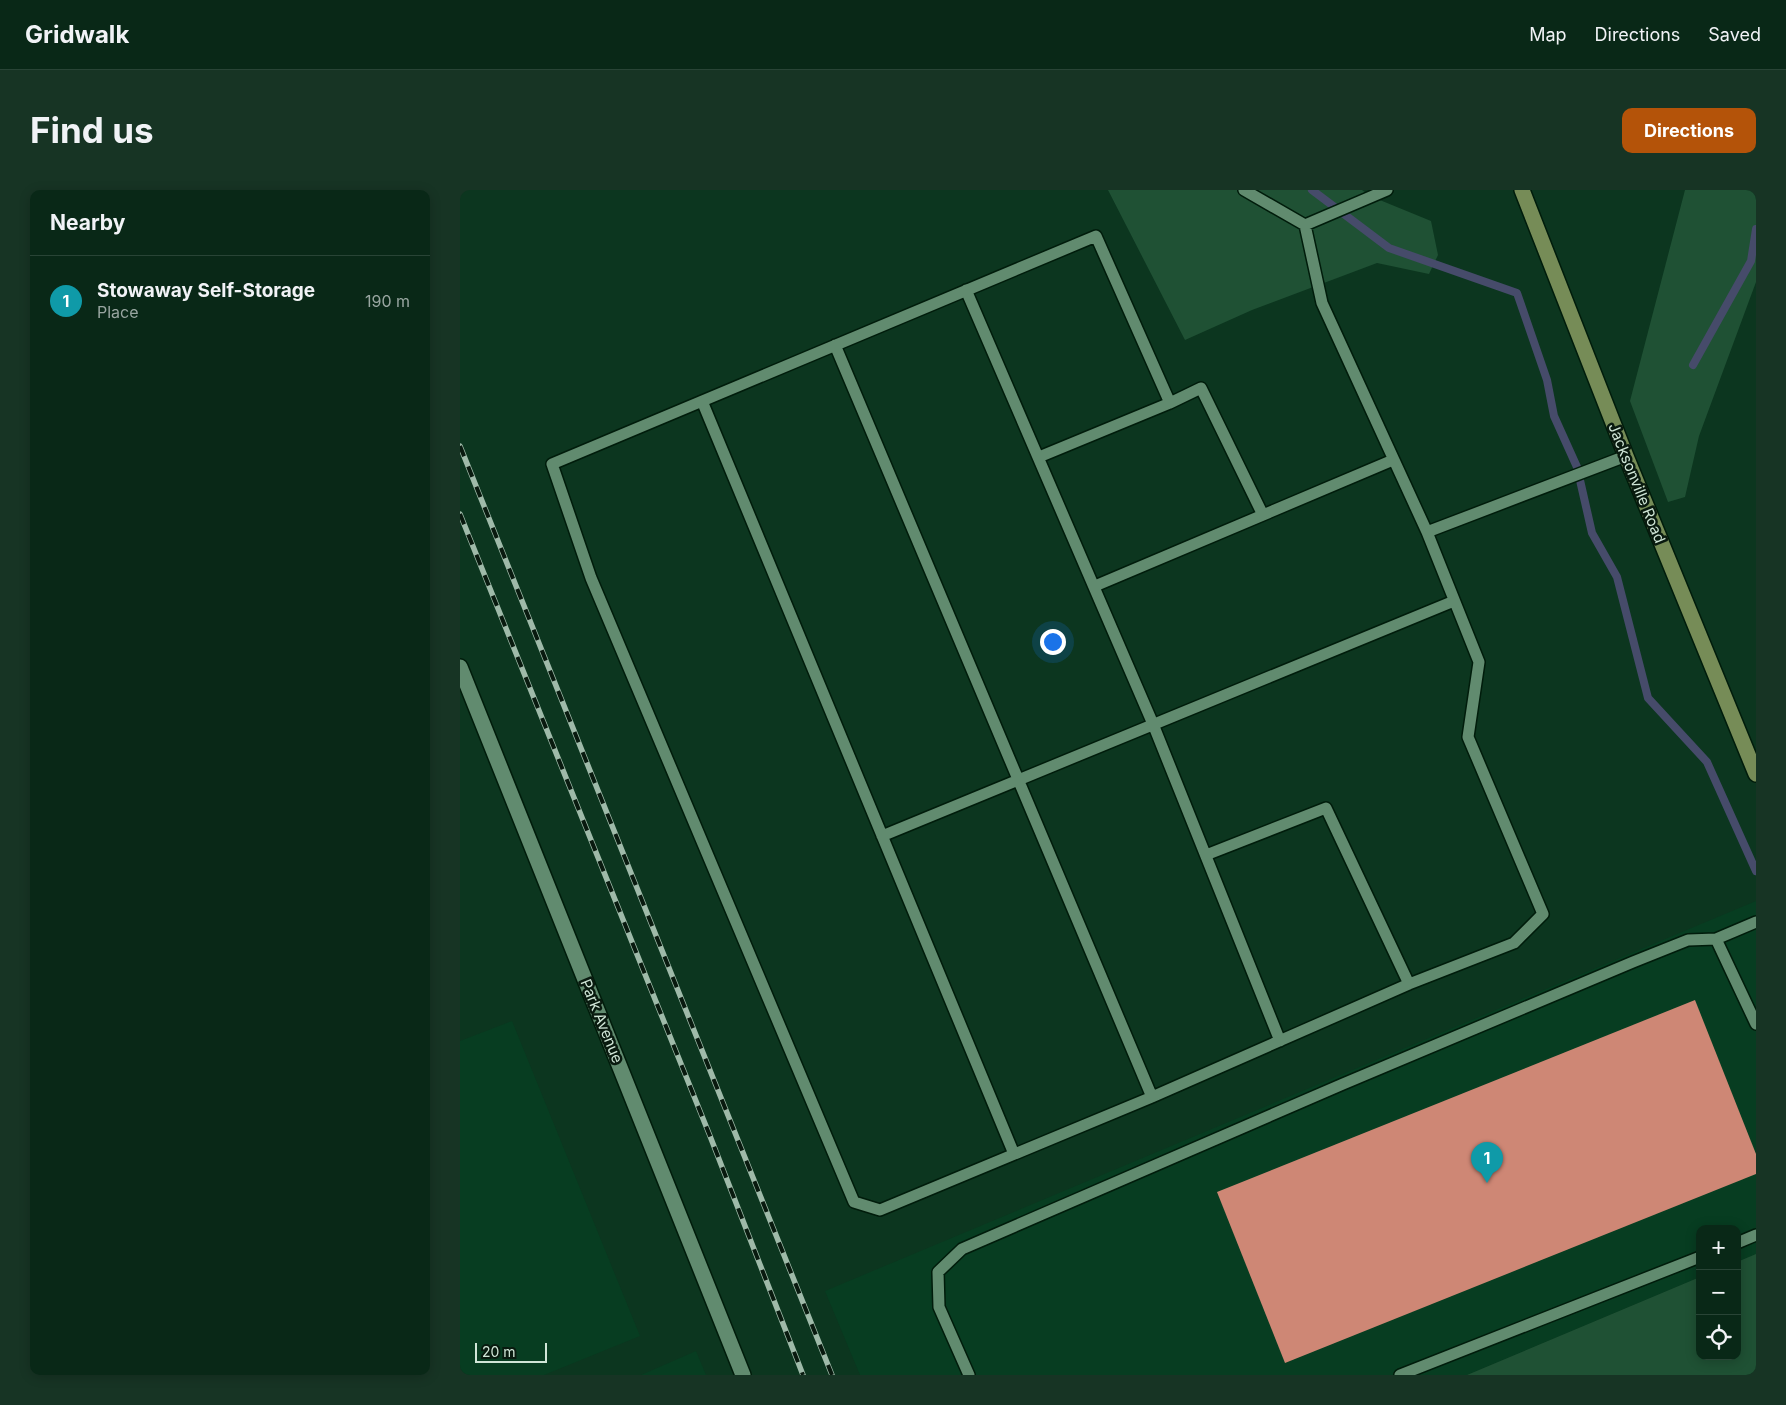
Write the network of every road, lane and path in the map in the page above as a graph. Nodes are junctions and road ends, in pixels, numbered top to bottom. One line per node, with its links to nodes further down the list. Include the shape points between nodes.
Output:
1 (1244, 190): 4 (lane)
2 (1387, 190): 4 (lane)
3 (1522, 190): 9 (main road, Jacksonville Road)
4 (1305, 225): 11 (lane, via 1322,303)
5 (966, 290): 6 (lane); 8 (lane, via 1096,236); 10 (lane)
6 (835, 345): 7 (lane); 19 (lane)
7 (702, 401): 20 (lane); 28 (lane, via 552,464 591,578 854,1202 880,1210)
8 (1170, 403): 10 (lane); 12 (lane, via 1201,388)
9 (1626, 456): 13 (lane); 18 (main road, Jacksonville Road)
10 (1039, 457): 14 (lane)
11 (1393, 460): 12 (lane); 13 (lane)
12 (1263, 514): 14 (lane)
13 (1427, 532): 15 (lane)
14 (1095, 586): 17 (lane)
15 (1454, 601): 17 (lane); 24 (lane, via 1479,662 1468,737 1542,914 1514,943)
16 (460, 667): 32 (street, Park Avenue)
17 (1153, 724): 19 (lane); 21 (lane)
18 (1756, 774)
19 (1018, 780): 20 (lane); 27 (lane)
20 (882, 836): 28 (lane)
21 (1206, 855): 24 (lane, via 1326,808); 26 (lane)
22 (1756, 922): 23 (lane)
23 (1716, 939): 25 (lane); 33 (lane, via 1688,940 1633,962 962,1249 938,1272 939,1307)
24 (1409, 984): 26 (lane)
25 (1756, 1024)
26 (1280, 1042): 27 (lane)
27 (1152, 1097): 28 (lane)
28 (1014, 1154)
29 (1756, 1235): 30 (lane)
30 (1741, 1241)
31 (1696, 1259): 34 (lane)
32 (744, 1375)
33 (969, 1375)
34 (1400, 1375)

